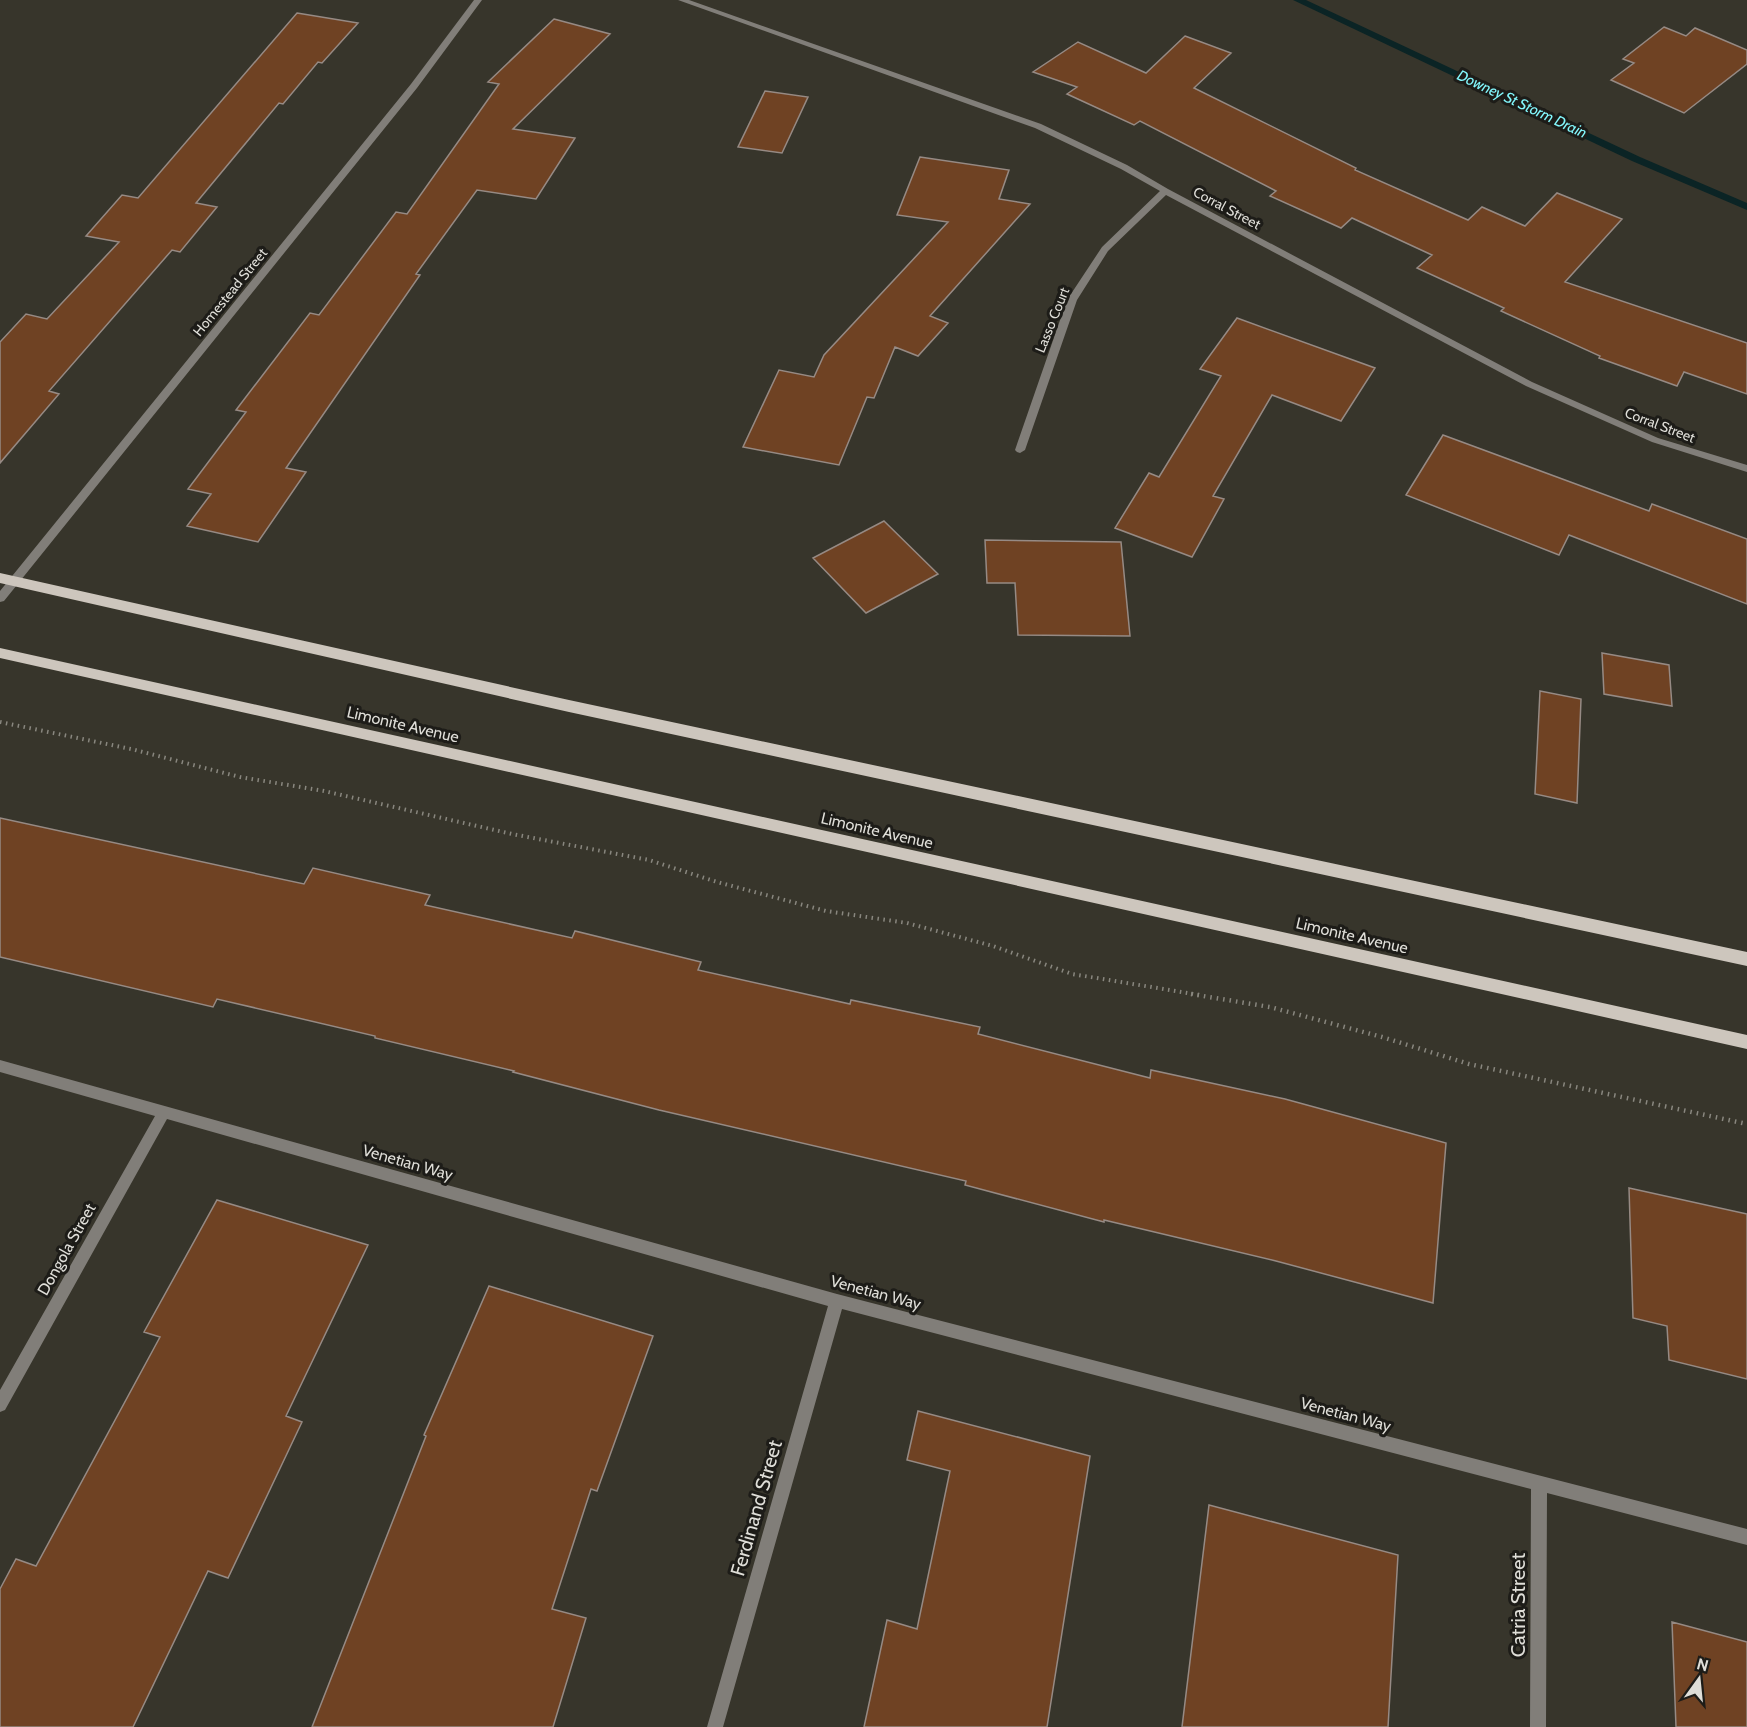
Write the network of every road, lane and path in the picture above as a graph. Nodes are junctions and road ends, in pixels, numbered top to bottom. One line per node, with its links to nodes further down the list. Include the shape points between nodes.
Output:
1 (478, 0): 6 (street, Homestead Street, via 414,86)
2 (682, 0): 3 (street, Corral Street, via 1038,126)
3 (1165, 191): 4 (street, Lasso Court, via 1105,249 1072,300); 5 (street, Corral Street, via 1529,384 1655,440)
4 (1020, 450)
5 (1747, 469)
6 (7, 579): 7 (street, Homestead Street); 10 (main road, via 592,711)
7 (0, 598)
8 (0, 653): 11 (main road, Limonite Avenue)
9 (0, 722): 14 (path, via 131,748 240,777 650,860 826,910 907,923 971,940 1072,974 1270,1007 1469,1064)
10 (1747, 959)
11 (1747, 1042)
12 (0, 1066): 13 (street, Venetian Way)
13 (164, 1112): 15 (street, Venetian Way); 16 (street, Dongola Street)
14 (1747, 1124)
15 (837, 1301): 17 (street, Venetian Way); 19 (street, Ferdinand Street)
16 (0, 1405)
17 (1539, 1483): 18 (street, Venetian Way); 20 (street, Catria Street)
18 (1747, 1537)
19 (715, 1727)
20 (1538, 1727)

